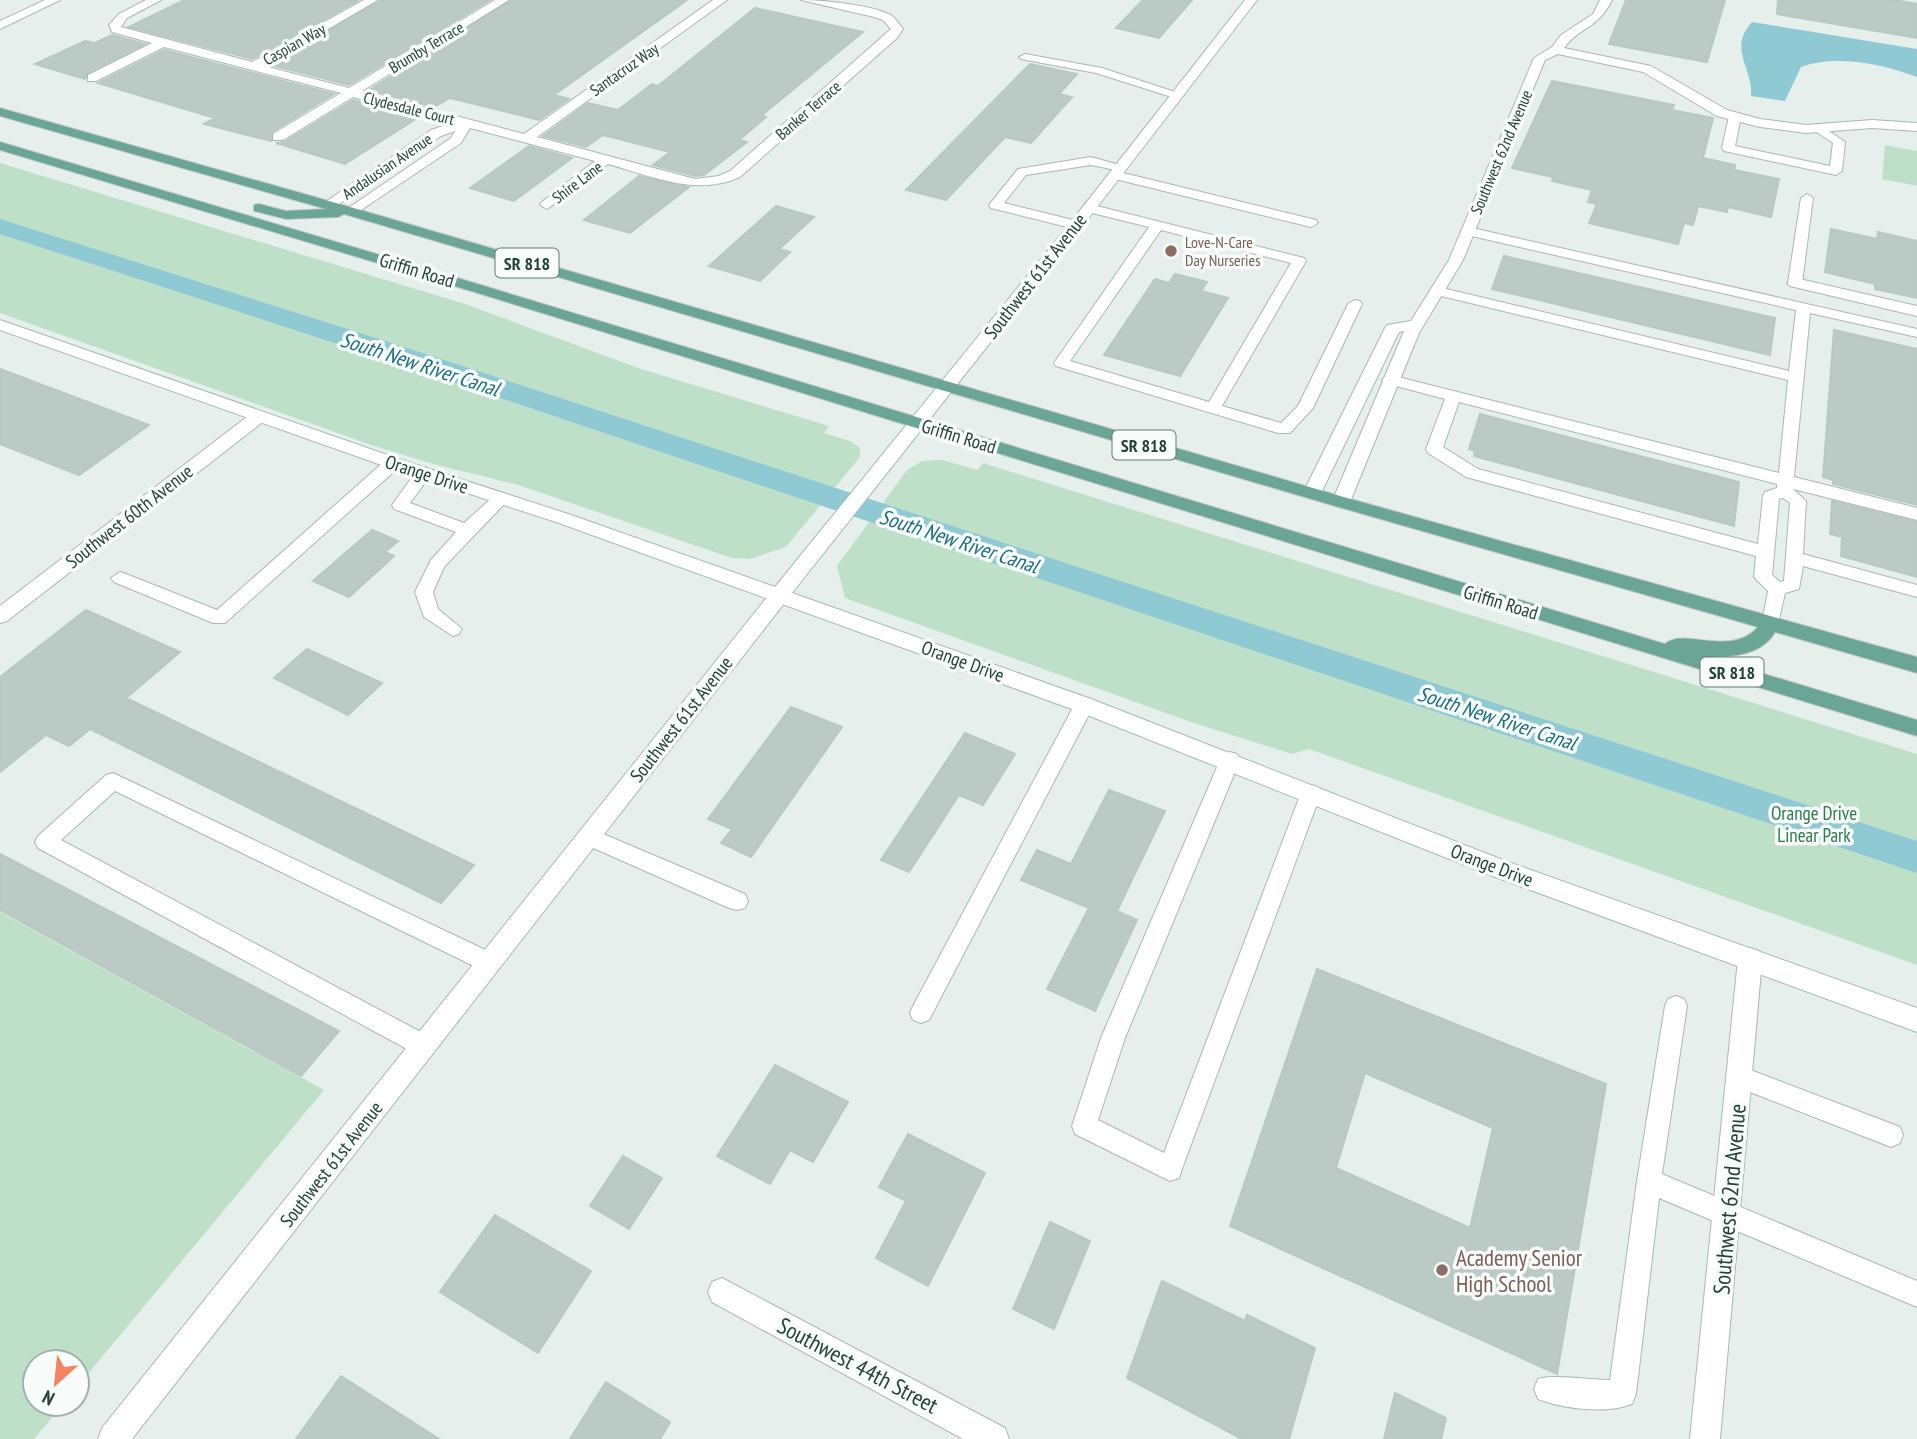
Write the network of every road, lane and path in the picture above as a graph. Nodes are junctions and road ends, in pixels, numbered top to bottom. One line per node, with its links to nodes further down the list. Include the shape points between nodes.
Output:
1 (54, 0): 9 (street)
2 (155, 0): 10 (street, Clydesdale Court, via 115,25 122,32)
3 (372, 0): 13 (street, Caspian Way)
4 (503, 0): 15 (street, Brumby Terrace)
5 (721, 0): 23 (street, Santacruz Way)
6 (807, 0): 28 (street, Banker Terrace, via 887,18 897,29 753,159 734,174)
7 (1251, 0): 16 (street, Southwest 61st Avenue)
8 (1606, 0): 11 (street, Southwest 62nd Avenue, via 1598,16 1565,38)
9 (0, 24)
10 (162, 43): 13 (street, Clydesdale Court); 14 (street)
11 (1556, 50): 18 (street, via 1647,69); 37 (street, Southwest 62nd Avenue, via 1540,58)
12 (1025, 57): 16 (lane, via 1098,70)
13 (253, 66): 15 (street, Clydesdale Court)
14 (92, 78)
15 (351, 93): 19 (street, Clydesdale Court); 22 (street, Brumby Terrace)
16 (1178, 95): 26 (street, Southwest 61st Avenue)
17 (0, 112): 30 (main road, Griffin Road / SR 818)
18 (1735, 116): 21 (street); 21 (lane, via 1728,148 1836,171 1839,142)
19 (467, 122): 23 (street, Clydesdale Court); 30 (street, Andalusian Avenue, via 436,133); 33 (street, Andalusian Avenue, via 456,140)
20 (1917, 128): 21 (street, via 1872,124)
21 (1818, 129)
22 (278, 137)
23 (527, 138): 25 (street, Clydesdale Court)
24 (0, 146): 27 (main road, Griffin Road / SR 818)
25 (606, 159): 28 (street, Clydesdale Court, via 679,180); 31 (street, Shire Lane)
26 (1118, 171): 32 (street, Southwest 61st Avenue); 34 (lane); 35 (lane, via 1091,160 1022,172 996,205)
27 (92, 173): 33 (main road, via 115,167 286,215); 52 (main road, Griffin Road / SR 818)
28 (707, 182)
29 (1807, 198): 38 (lane)
30 (328, 205): 33 (main road, Griffin Road / SR 818)
31 (547, 205)
32 (1089, 208): 35 (street, Southwest 61st Avenue); 36 (lane)
33 (352, 212): 48 (main road, Griffin Road / SR 818)
34 (1311, 223)
35 (1076, 225): 48 (street, Southwest 61st Avenue)
36 (1157, 226): 50 (lane, via 1299,261); 50 (lane, via 1061,363)
37 (1468, 231): 39 (street, Southwest 62nd Avenue); 41 (lane)
38 (1795, 283): 42 (street)
39 (1438, 291): 44 (street, Southwest 62nd Avenue); 46 (lane)
40 (1355, 304): 50 (lane, via 1305,408 1284,429)
41 (1803, 307): 45 (lane); 46 (lane)
42 (1917, 311)
43 (0, 325): 51 (street, Orange Drive)
44 (1416, 325): 47 (street, Southwest 62nd Avenue); 56 (street, via 1393,328)
45 (1917, 333)
46 (1795, 377): 55 (lane)
47 (1390, 380): 49 (lane); 58 (street, Southwest 62nd Avenue)
48 (948, 387): 52 (street, Southwest 61st Avenue); 56 (main road, Griffin Road / SR 818)
49 (1454, 396): 55 (lane); 61 (lane, via 1434,449 1472,472)
50 (1213, 408)
51 (258, 417): 53 (street, Orange Drive); 67 (street, Southwest 60th Avenue)
52 (918, 423): 66 (street, Southwest 61st Avenue); 70 (main road, Griffin Road / SR 818)
53 (393, 463): 54 (street, Orange Drive); 63 (lane, via 219,618)
54 (424, 473): 57 (street, Orange Drive); 60 (lane, via 400,505)
55 (1785, 486): 59 (lane); 61 (lane, via 1771,496); 62 (lane, via 1798,501)
56 (1312, 493): 58 (main road, Griffin Road / SR 818)
57 (502, 498): 60 (lane); 66 (street, Orange Drive)
58 (1341, 502): 68 (main road, Griffin Road / SR 818)
59 (1906, 507)
60 (467, 530): 69 (lane, via 437,564 424,592 430,612)
61 (1765, 552): 64 (lane, via 1763,577)
62 (1794, 558): 64 (lane, via 1793,585); 65 (lane)
63 (120, 578)
64 (1777, 589): 68 (lane)
65 (1917, 592)
66 (779, 596): 72 (street, Orange Drive); 76 (street, Southwest 61st Avenue)
67 (0, 616)
68 (1770, 623): 70 (main road, via 1762,637 1743,646 1715,649); 71 (main road, Griffin Road / SR 818)
69 (453, 629)
70 (1637, 643): 73 (main road, Griffin Road / SR 818)
71 (1917, 665)
72 (1084, 705): 74 (street, Orange Drive); 81 (lane)
73 (1917, 728)
74 (1230, 761): 75 (street, Orange Drive); 75 (lane, via 1113,1038 1084,1126 1170,1169)
75 (1311, 793): 78 (street, Orange Drive, via 1495,867)
76 (589, 837): 77 (lane); 79 (street, Southwest 61st Avenue)
77 (737, 901)
78 (1750, 959): 82 (street, Orange Drive); 84 (street, Southwest 62nd Avenue)
79 (490, 963): 83 (street, Southwest 61st Avenue); 83 (lane, via 113,781 45,842)
80 (1676, 1006): 86 (lane)
81 (921, 1013)
82 (1917, 1020)
83 (424, 1046): 91 (street, Southwest 61st Avenue)
84 (1740, 1077): 85 (lane); 87 (street, Southwest 62nd Avenue)
85 (1891, 1135)
86 (1649, 1181): 87 (lane); 90 (lane, via 1622,1394)
87 (1728, 1214): 89 (lane); 93 (street, Southwest 62nd Avenue)
88 (722, 1292): 92 (street, Southwest 44th Street)
89 (1917, 1294)
90 (1548, 1389)
91 (113, 1439)
92 (994, 1439)
93 (1705, 1439)

